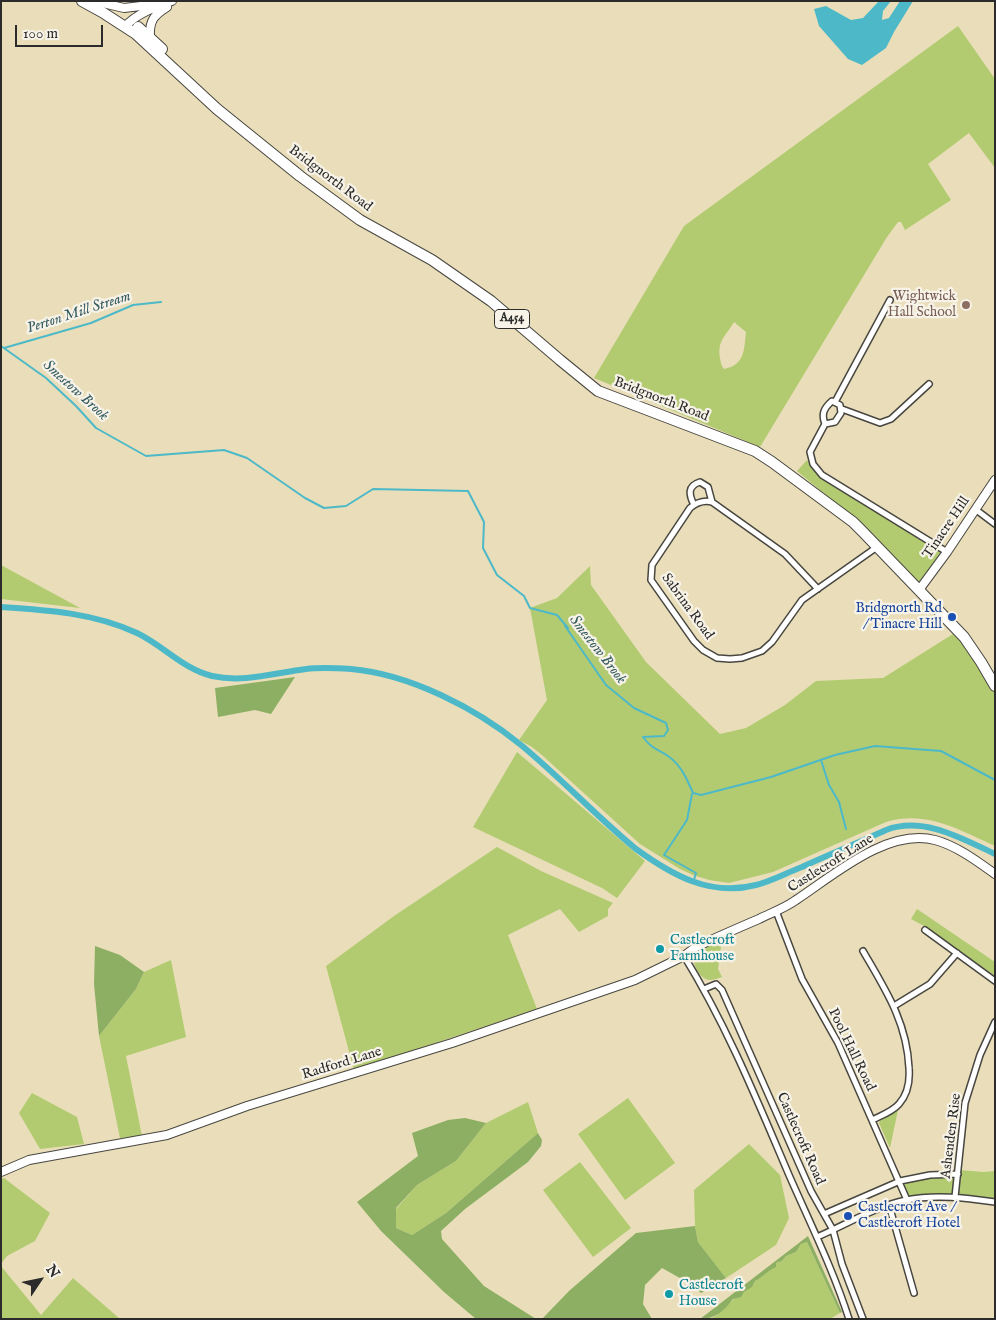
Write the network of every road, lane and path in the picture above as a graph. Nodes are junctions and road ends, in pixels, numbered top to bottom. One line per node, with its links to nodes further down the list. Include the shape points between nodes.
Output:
1 (84, 1): 5 (highway, Bridgnorth Road / A454)
2 (94, 1): 4 (street, via 124,8)
3 (177, 1): 6 (street, via 151,20)
4 (169, 2): 5 (street)
5 (128, 23): 6 (highway, Bridgnorth Road / A454); 7 (highway, Bridgnorth Road / A454)
6 (150, 37): 7 (highway, Bridgnorth Road / A454)
7 (197, 89): 18 (highway, Bridgnorth Road / A454, via 300,176 360,220 432,260 491,301 598,391 755,451 853,522)
8 (890, 300): 10 (street)
9 (929, 384): 11 (street, via 884,423)
10 (835, 402): 11 (street); 12 (street, via 832,401 822,414)
11 (842, 409): 12 (street, via 835,422)
12 (825, 424): 19 (street, via 810,452 813,464 822,475)
13 (995, 480): 16 (street, Tinacre Hill)
14 (712, 502): 15 (street); 15 (street, via 708,487 700,482 690,488); 20 (street, via 785,554)
15 (694, 505): 20 (street, Sabrina Road, via 652,565 650,574 667,603 703,650 716,658 730,659 762,652 798,604)
16 (975, 509): 17 (street); 19 (street, Tinacre Hill)
17 (995, 524)
18 (878, 547): 20 (street, Sabrina Road); 21 (highway, Bridgnorth Road / A454)
19 (947, 552): 21 (street, Tinacre Hill)
20 (818, 589)
21 (919, 590): 22 (highway, Bridgnorth Road / A454, via 964,637)
22 (995, 686)
23 (995, 874): 24 (street, Castlecroft Lane, via 945,844 911,838 878,848)
24 (776, 911): 28 (street, Castlecroft Lane, via 696,947); 33 (street, Pool Hall Road, via 802,979 838,1043)
25 (926, 930): 27 (street)
26 (862, 951): 31 (street)
27 (957, 953): 29 (street); 31 (street, via 930,984)
28 (684, 956): 30 (street, Castlecroft Road); 34 (street, Radford Lane, via 636,980 167,1135 29,1160)
29 (995, 981)
30 (704, 989): 41 (street, Castlecroft Road, via 716,984 722,990); 43 (street, Castlecroft Road)
31 (894, 1006): 33 (street, via 906,1035 908,1088 895,1108)
32 (995, 1022): 35 (street, Ashenden Rise, via 980,1055 965,1103)
33 (872, 1120): 36 (street, Pool Hall Road)
34 (1, 1172)
35 (958, 1174): 36 (street); 37 (street, Ashenden Rise)
36 (900, 1181): 38 (street, Pool Hall Road); 41 (street)
37 (955, 1197): 38 (street); 39 (street)
38 (907, 1200): 40 (street)
39 (995, 1202)
40 (889, 1205): 42 (street); 44 (street)
41 (824, 1214): 42 (street, Castlecroft Road)
42 (833, 1230): 43 (street); 46 (street, Castlecroft Road)
43 (817, 1237): 45 (street, Castlecroft Road)
44 (914, 1293)
45 (849, 1319)
46 (863, 1319)

